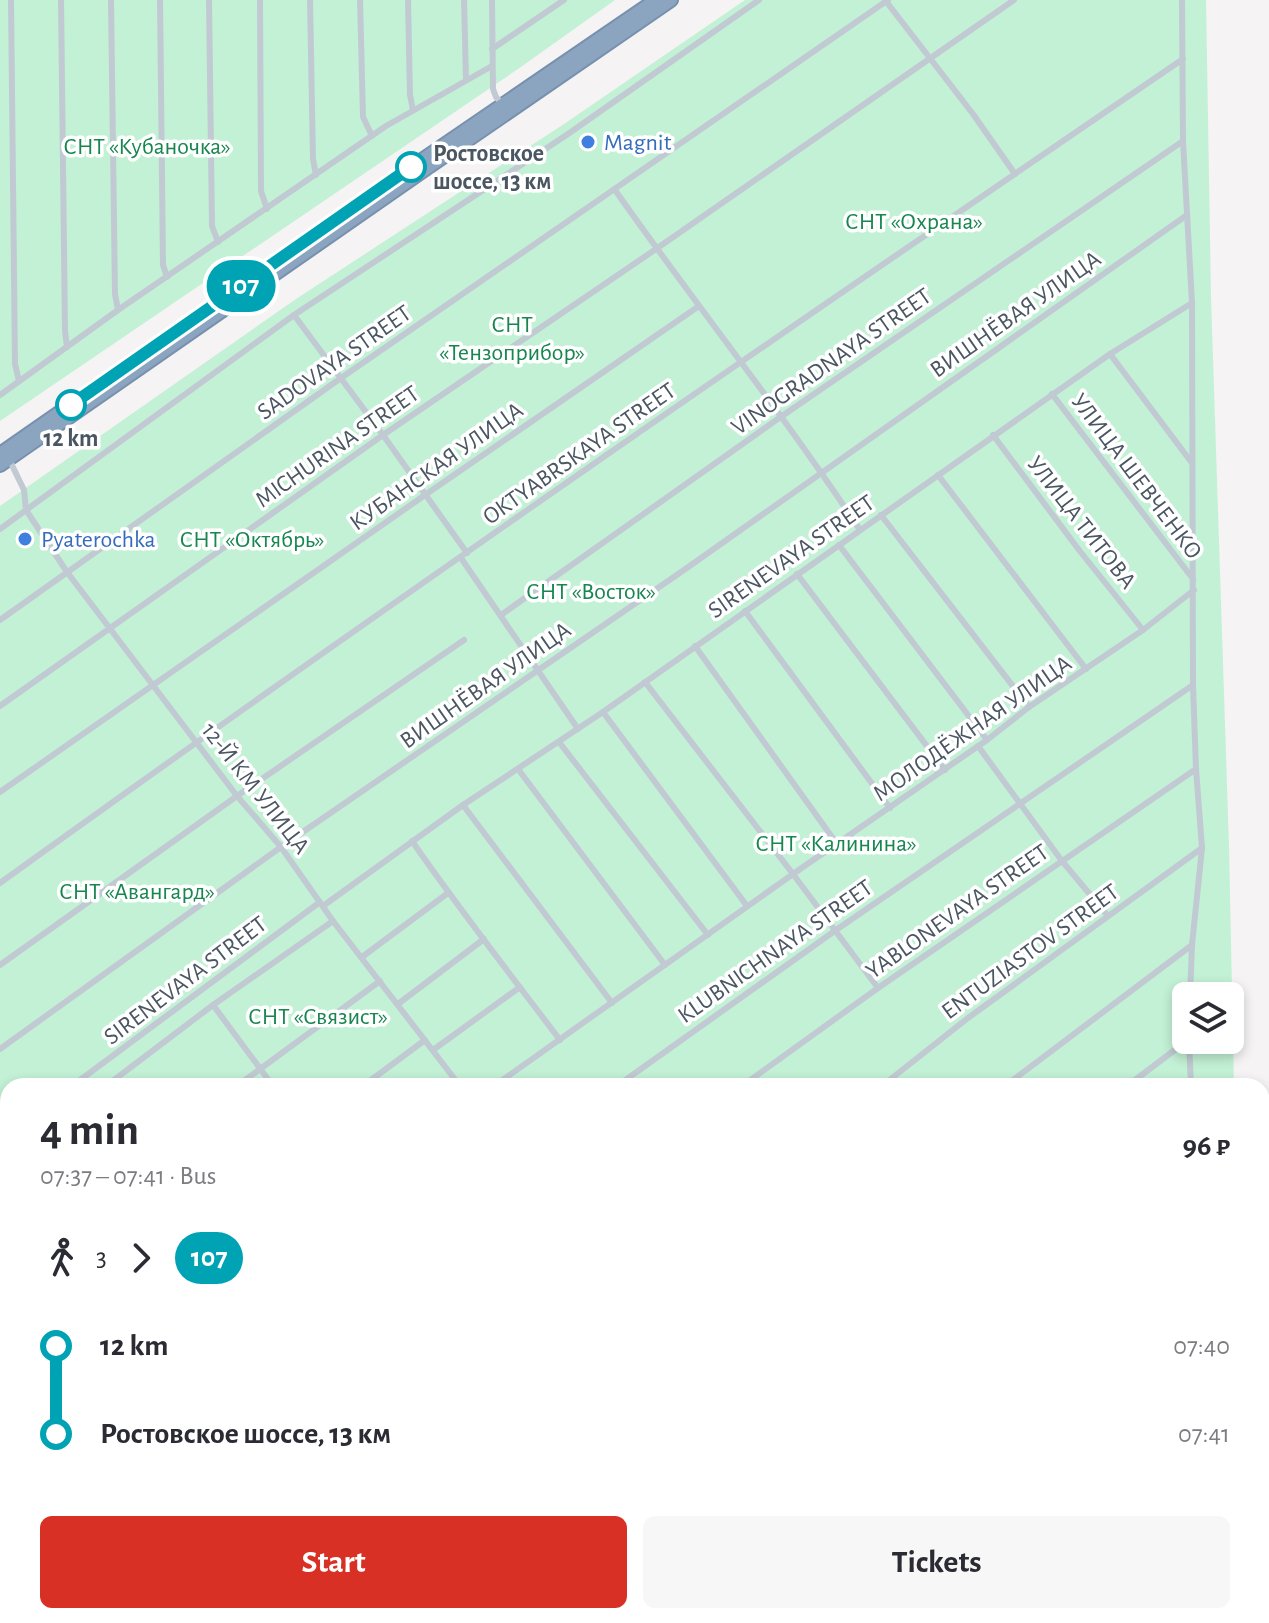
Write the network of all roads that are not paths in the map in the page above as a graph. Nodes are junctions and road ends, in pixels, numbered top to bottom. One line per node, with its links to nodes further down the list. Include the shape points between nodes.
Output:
1 (11, 0): 44 (street)
2 (61, 0): 40 (street)
3 (111, 0): 38 (street)
4 (160, 0): 35 (street)
5 (209, 0): 33 (street, via 212,226)
6 (260, 0): 31 (street, via 261,191)
7 (310, 0): 29 (street)
8 (360, 0): 26 (street, via 363,117)
9 (408, 0): 25 (street)
10 (464, 0): 23 (street)
11 (492, 0): 19 (street)
12 (564, 0): 19 (street)
13 (656, 0): 24 (highway)
14 (671, 0): 24 (highway)
15 (759, 0): 39 (street)
16 (886, 0): 20 (street); 30 (street, SADOVAYA STREET)
17 (1014, 0): 20 (street, MICHURINA STREET)
18 (1182, 0): 21 (street)
19 (492, 49): 22 (street)
20 (929, 58): 28 (street); 34 (street, MICHURINA STREET)
21 (1183, 59): 27 (street); 28 (street, OKTYABRSKAYA STREET)
22 (492, 66): 23 (street); 24 (street, via 493,89)
23 (466, 79): 25 (street)
24 (506, 107): 50 (highway)
25 (413, 110): 26 (street)
26 (372, 136): 29 (street)
27 (1183, 141): 32 (street); 47 (street, VINOGRADNAYA STREET)
28 (1015, 174): 42 (street, OKTYABRSKAYA STREET)
29 (316, 175): 31 (street)
30 (615, 190): 34 (street); 43 (street, SADOVAYA STREET)
31 (267, 209): 33 (street)
32 (1187, 215): 36 (street); 52 (street, ВИШНЁВАЯ УЛИЦА)
33 (218, 242): 35 (street)
34 (656, 249): 37 (street); 48 (street, MICHURINA STREET)
35 (167, 277): 38 (street)
36 (1192, 303): 41 (street, SIRENEVAYA STREET); 51 (street)
37 (699, 306): 42 (street); 54 (street, КУБАНСКАЯ УЛИЦА)
38 (118, 310): 40 (street)
39 (294, 315): 43 (street); 55 (street)
40 (67, 347): 44 (street)
41 (1110, 354): 45 (street, SIRENEVAYA STREET); 51 (street)
42 (742, 363): 47 (street); 60 (street, OKTYABRSKAYA STREET)
43 (341, 378): 48 (street); 61 (street, SADOVAYA STREET)
44 (19, 381): 46 (street)
45 (1052, 394): 49 (street, SIRENEVAYA STREET); 63 (street, УЛИЦА ШЕВЧЕНКО)
46 (0, 395)
47 (782, 416): 52 (street); 66 (street, VINOGRADNAYA STREET)
48 (383, 435): 54 (street); 68 (street, MICHURINA STREET)
49 (993, 435): 53 (street, SIRENEVAYA STREET); 69 (street, УЛИЦА ТИТОВА)
50 (3, 458): 55 (street, 12-Й КМ УЛИЦА, via 24,490)
51 (1193, 465): 63 (street)
52 (822, 472): 58 (street); 73 (street, ВИШНЁВАЯ УЛИЦА)
53 (938, 475): 56 (street, SIRENEVAYA STREET); 72 (street)
54 (425, 495): 60 (street); 75 (street, КУБАНСКАЯ УЛИЦА)
55 (26, 510): 57 (street); 61 (street, 12-Й КМ УЛИЦА)
56 (881, 515): 58 (street, SIRENEVAYA STREET); 78 (street)
57 (0, 529)
58 (860, 530): 59 (street, SIRENEVAYA STREET)
59 (839, 545): 62 (street, SIRENEVAYA STREET); 81 (street)
60 (464, 556): 66 (street); 82 (street, OKTYABRSKAYA STREET)
61 (67, 572): 67 (street, SADOVAYA STREET); 68 (street, 12-Й КМ УЛИЦА)
62 (797, 574): 65 (street, SIRENEVAYA STREET); 87 (street)
63 (1194, 580): 64 (street)
64 (1194, 590): 69 (street, МОЛОДЁЖНАЯ УЛИЦА); 76 (street)
65 (745, 611): 71 (street, SIRENEVAYA STREET); 92 (street)
66 (501, 615): 73 (street)
67 (0, 620)
68 (109, 627): 75 (street, 12-Й КМ УЛИЦА); 77 (street, MICHURINA STREET)
69 (1143, 630): 72 (street, МОЛОДЁЖНАЯ УЛИЦА)
70 (464, 640): 89 (street)
71 (695, 646): 74 (street, SIRENEVAYA STREET); 94 (street)
72 (1086, 669): 78 (street, МОЛОДЁЖНАЯ УЛИЦА)
73 (539, 670): 80 (street); 95 (street, ВИШНЁВАЯ УЛИЦА)
74 (645, 682): 79 (street, SIRENEVAYA STREET); 98 (street)
75 (153, 683): 82 (street, 12-Й КМ УЛИЦА); 88 (street, КУБАНСКАЯ УЛИЦА)
76 (1193, 685): 86 (street); 90 (street, KLUBNICHNAYA STREET)
77 (0, 706)
78 (1029, 707): 81 (street, МОЛОДЁЖНАЯ УЛИЦА)
79 (603, 712): 80 (street, SIRENEVAYA STREET); 102 (street)
80 (578, 729): 83 (street, SIRENEVAYA STREET)
81 (987, 740): 84 (street, МОЛОДЁЖНАЯ УЛИЦА)
82 (196, 742): 89 (street, 12-Й КМ УЛИЦА); 99 (street, OKTYABRSKAYA STREET)
83 (559, 742): 85 (street, SIRENEVAYA STREET); 106 (street)
84 (978, 746): 87 (street, МОЛОДЁЖНАЯ УЛИЦА); 90 (street)
85 (518, 769): 91 (street, SIRENEVAYA STREET); 111 (street)
86 (1196, 769): 96 (street); 97 (street, YABLONEVAYA STREET)
87 (945, 770): 92 (street, МОЛОДЁЖНАЯ УЛИЦА)
88 (0, 792)
89 (237, 796): 95 (street, 12-Й КМ УЛИЦА); 110 (street)
90 (1020, 803): 97 (street); 105 (street, KLUBNICHNAYA STREET)
91 (463, 805): 93 (street, SIRENEVAYA STREET); 116 (street)
92 (890, 808): 94 (street, МОЛОДЁЖНАЯ УЛИЦА)
93 (412, 841): 100 (street); 101 (street, SIRENEVAYA STREET)
94 (837, 844): 98 (street, МОЛОДЁЖНАЯ УЛИЦА)
95 (281, 847): 101 (street, 12-Й КМ УЛИЦА); 121 (street, ВИШНЁВАЯ УЛИЦА)
96 (1202, 848): 103 (street, ENTUZIASTOV STREET); 108 (street)
97 (1062, 861): 103 (street); 115 (street, YABLONEVAYA STREET)
98 (793, 874): 102 (street, МОЛОДЁЖНАЯ УЛИЦА); 105 (street)
99 (0, 883)
100 (448, 893): 107 (street); 109 (street)
101 (321, 904): 104 (street, 12-Й КМ УЛИЦА); 126 (street, SIRENEVAYA STREET)
102 (747, 906): 106 (street, МОЛОДЁЖНАЯ УЛИЦА)
103 (1108, 916): 135 (street, ENTUZIASTOV STREET)
104 (333, 921): 109 (street, 12-Й КМ УЛИЦА); 118 (street)
105 (836, 930): 115 (street); 133 (street, KLUBNICHNAYA STREET)
106 (708, 935): 111 (street, МОЛОДЁЖНАЯ УЛИЦА)
107 (484, 939): 114 (street); 117 (street)
108 (1192, 945): 113 (street); 136 (street)
109 (362, 957): 112 (street, 12-Й КМ УЛИЦА)
110 (0, 965)
111 (665, 965): 116 (street, МОЛОДЁЖНАЯ УЛИЦА)
112 (380, 981): 117 (street, 12-Й КМ УЛИЦА); 125 (street)
113 (1191, 982)
114 (520, 987): 120 (street); 122 (street)
115 (878, 988): 134 (street, YABLONEVAYA STREET)
116 (612, 1003): 120 (street, МОЛОДЁЖНАЯ УЛИЦА)
117 (398, 1004): 119 (street, 12-Й КМ УЛИЦА)
118 (213, 1005): 125 (street); 127 (street)
119 (425, 1040): 122 (street, 12-Й КМ УЛИЦА); 130 (street)
120 (560, 1040): 132 (street, МОЛОДЁЖНАЯ УЛИЦА)
121 (0, 1049)
122 (433, 1050): 131 (street, 12-Й КМ УЛИЦА)
123 (1172, 1052): 137 (street)
124 (1189, 1054): 138 (street)
125 (261, 1068): 128 (street); 129 (street)
126 (83, 1078)
127 (117, 1078)
128 (248, 1078)
129 (268, 1078)
130 (374, 1078)
131 (454, 1078)
132 (505, 1078)
133 (628, 1078)
134 (753, 1078)
135 (892, 1078)
136 (1016, 1078)
137 (1138, 1078)
138 (1190, 1078)

